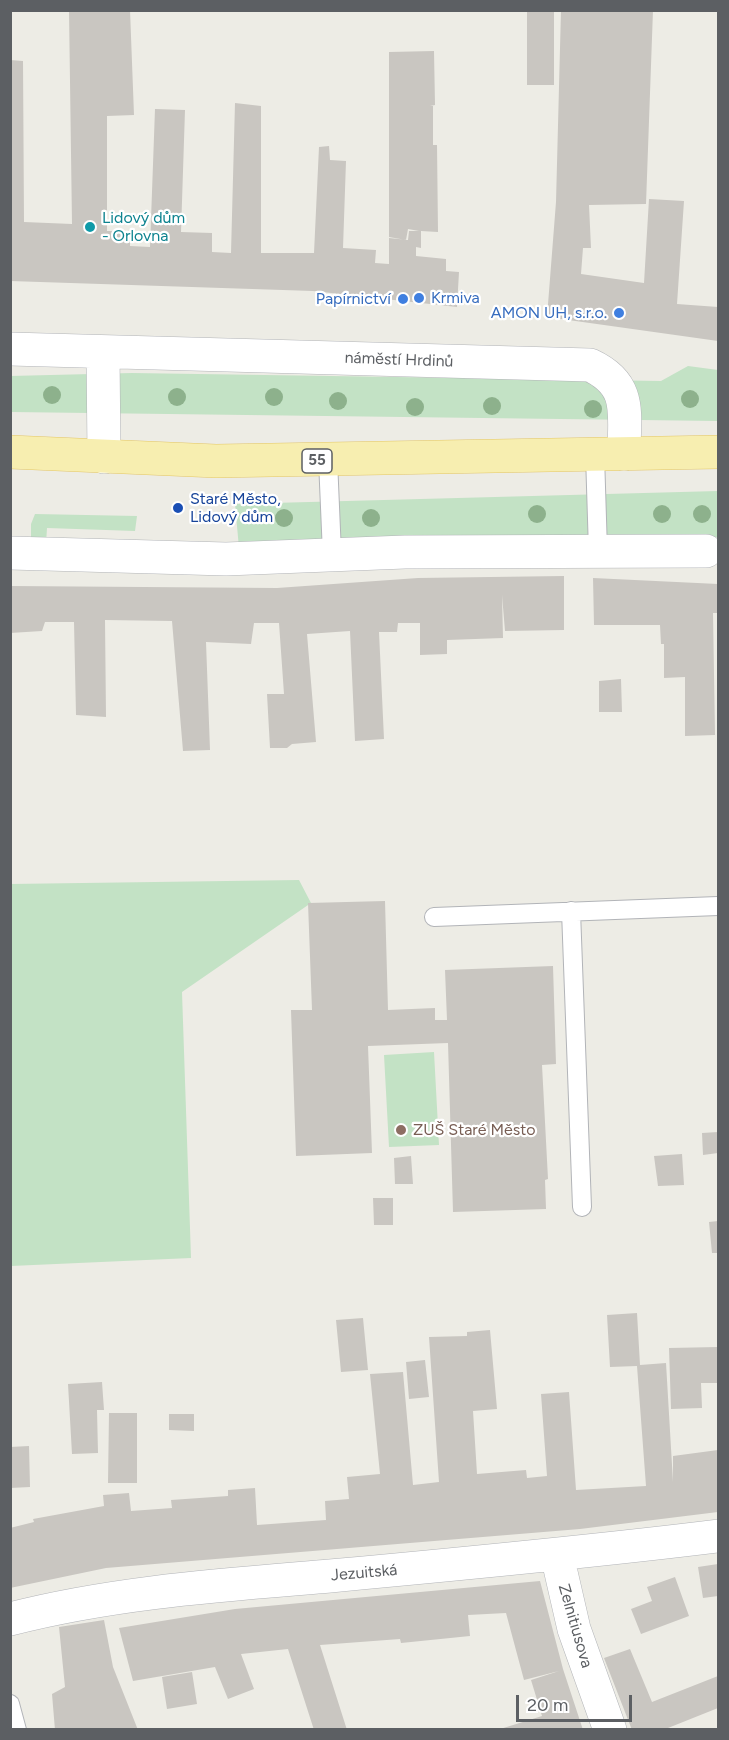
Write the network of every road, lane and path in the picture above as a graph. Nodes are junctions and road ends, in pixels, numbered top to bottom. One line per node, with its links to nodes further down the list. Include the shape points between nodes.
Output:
1 (10, 349): 2 (street, náměstí Hrdinů)
2 (103, 352): 5 (street, náměstí Hrdinů, via 590,365 606,372 622,392 624,403); 6 (street)
3 (10, 452): 6 (main road, 55)
4 (718, 452): 5 (main road, 55)
5 (610, 455): 7 (main road, 55); 8 (lane)
6 (104, 458): 7 (main road, 55)
7 (328, 460): 11 (lane)
8 (598, 551): 9 (street); 11 (street)
9 (706, 551)
10 (10, 553): 11 (street, via 226,559)
11 (332, 554)
12 (718, 906): 13 (lane)
13 (571, 911): 14 (lane); 15 (lane)
14 (434, 917)
15 (582, 1207)
16 (718, 1536): 17 (street, Jezuitská)
17 (557, 1556): 18 (street, Jezuitská, via 145,1592); 21 (street, Zelnitiusova, via 574,1629)
18 (10, 1619)
19 (10, 1704): 20 (lane)
20 (16, 1730)
21 (610, 1730)

